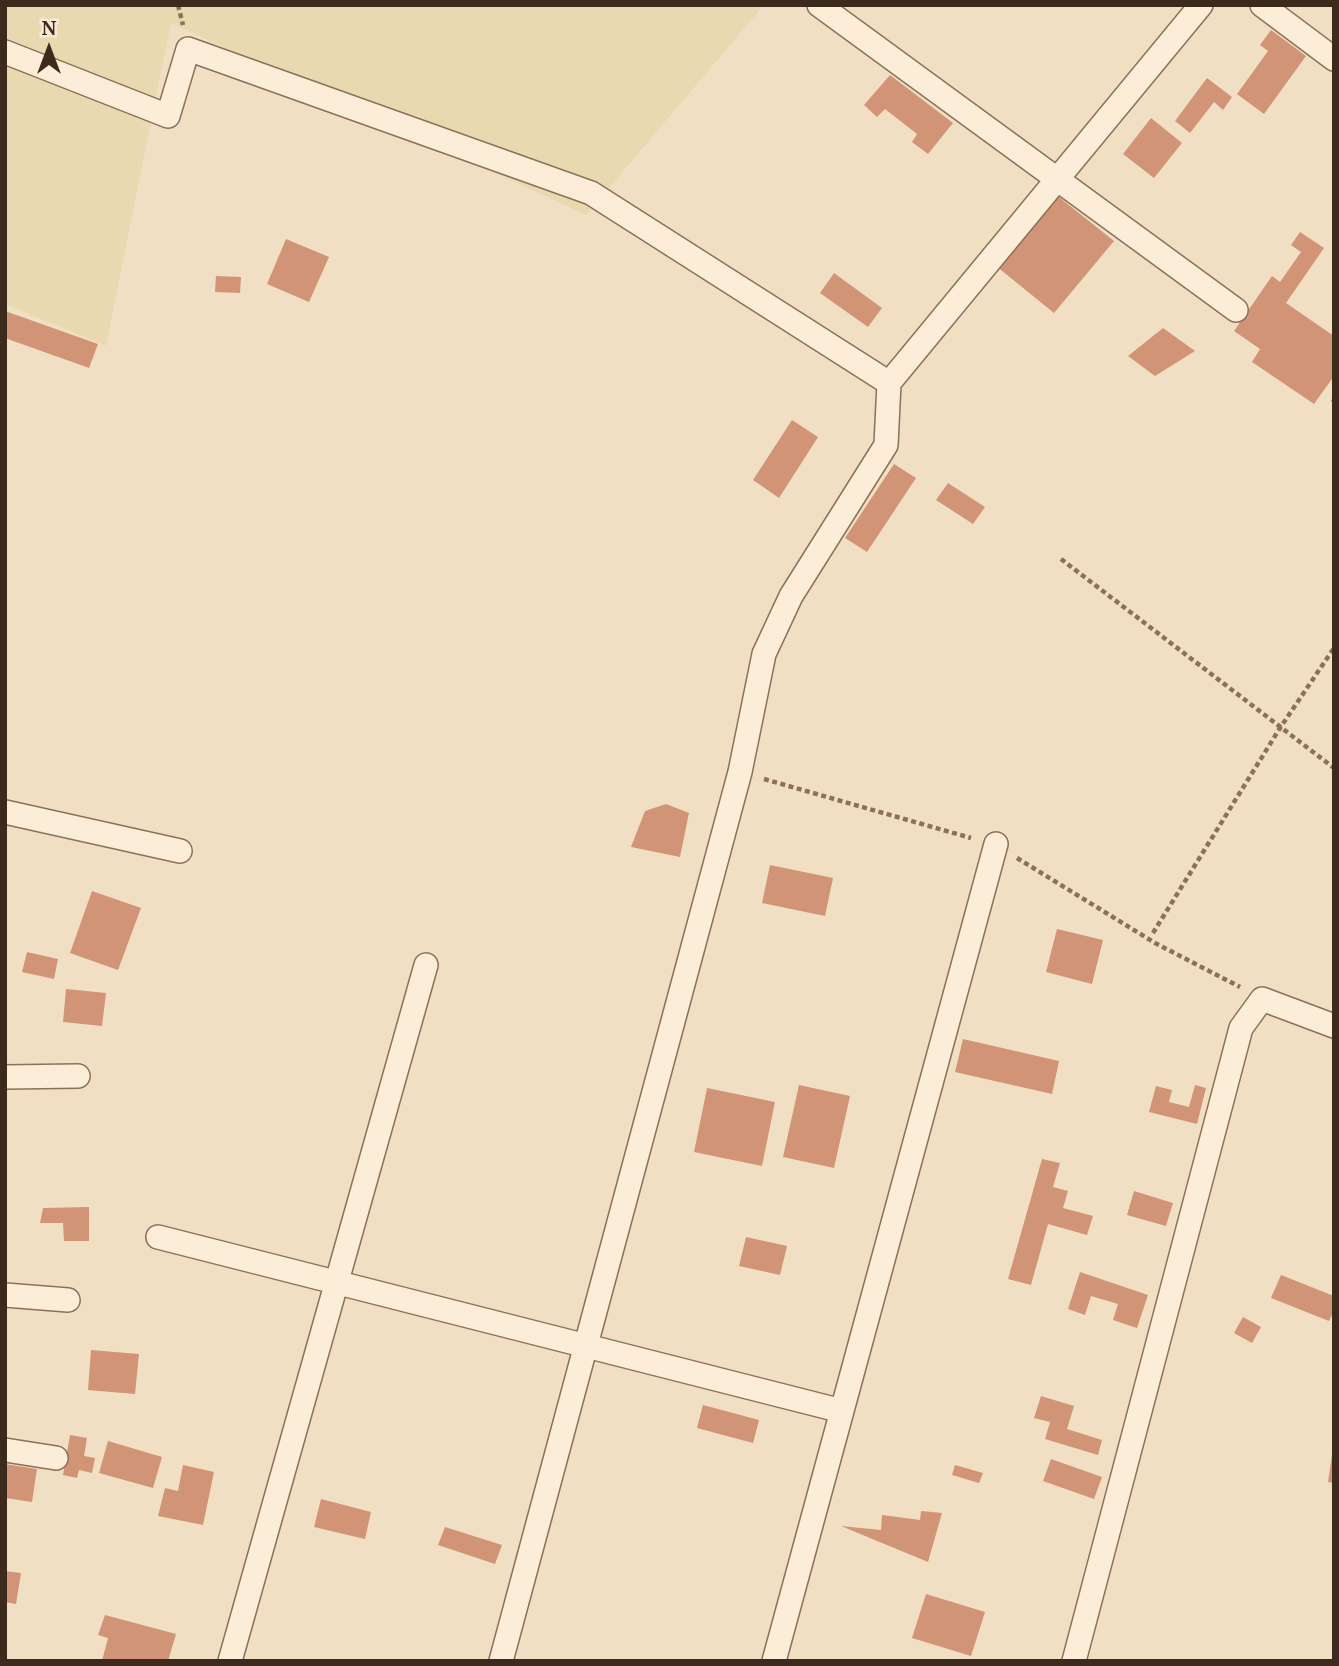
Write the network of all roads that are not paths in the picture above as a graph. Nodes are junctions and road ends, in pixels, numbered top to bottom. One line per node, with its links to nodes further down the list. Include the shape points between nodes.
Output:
1 (819, 5): 6 (street)
2 (1201, 5): 6 (street)
3 (1262, 5): 5 (street)
4 (5, 52): 8 (street, via 168,116 188,49 591,193)
5 (1334, 60)
6 (1057, 179): 7 (street); 8 (street)
7 (1236, 310)
8 (889, 383): 20 (street, via 886,445 791,596 764,654 740,772)
9 (5, 812): 11 (street)
10 (996, 845): 21 (street)
11 (180, 851)
12 (426, 965): 17 (street)
13 (1334, 1026): 27 (street, via 1262,999 1241,1028)
14 (78, 1076): 15 (street)
15 (5, 1077)
16 (159, 1237): 17 (street)
17 (337, 1283): 20 (street); 24 (street)
18 (5, 1295): 19 (street)
19 (68, 1300)
20 (585, 1346): 21 (street); 25 (street)
21 (842, 1411): 26 (street)
22 (5, 1450): 23 (street)
23 (56, 1458)
24 (230, 1661)
25 (501, 1661)
26 (774, 1661)
27 (1074, 1661)

